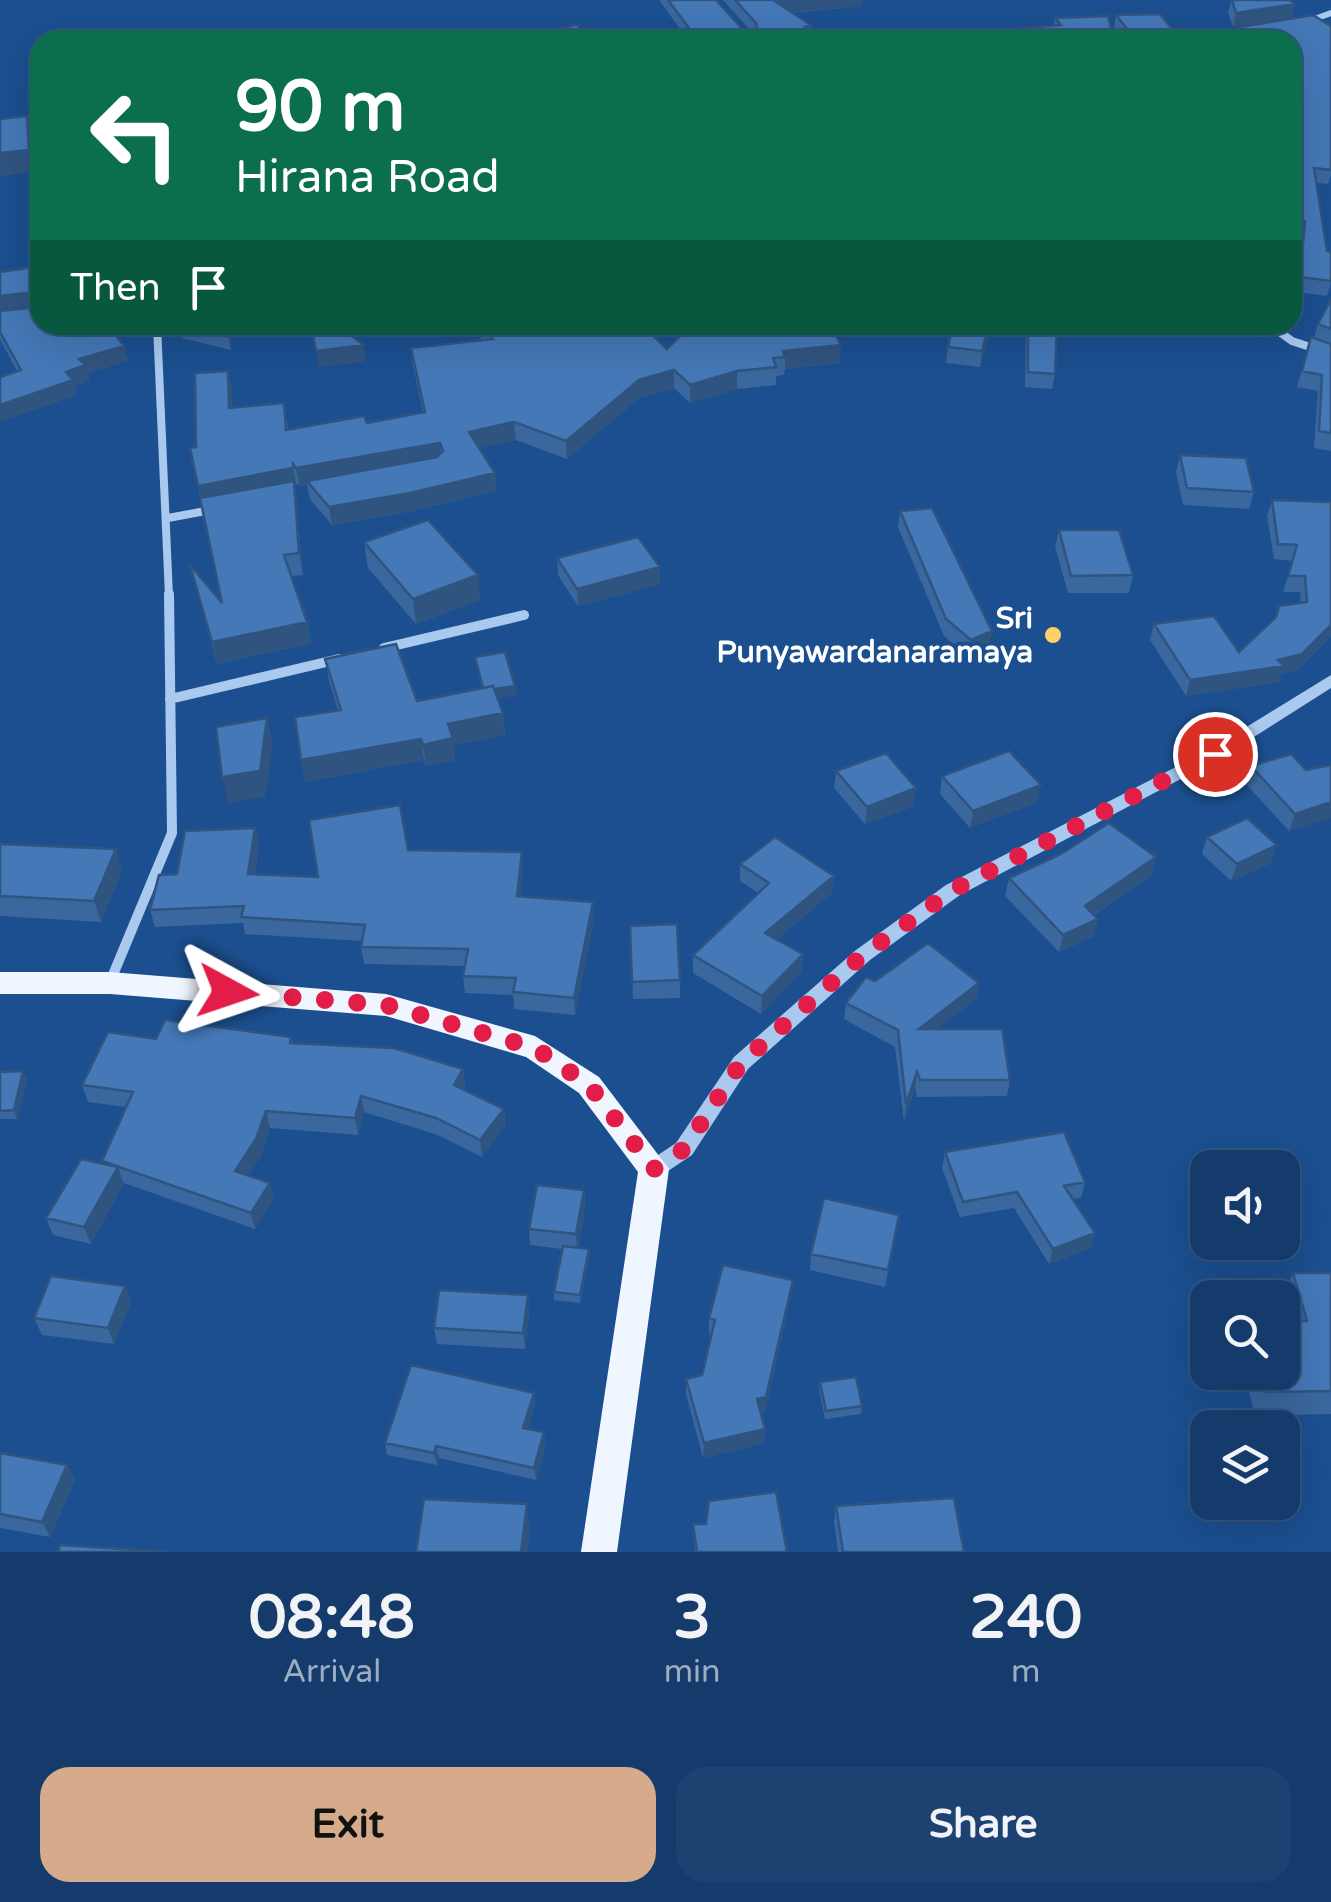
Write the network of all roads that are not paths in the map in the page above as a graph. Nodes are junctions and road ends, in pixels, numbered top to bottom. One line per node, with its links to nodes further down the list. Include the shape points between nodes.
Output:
1 (1331, 13): 2 (street)
2 (1302, 22)
3 (1266, 28): 4 (street)
4 (1254, 30)
5 (159, 335): 9 (street)
6 (1284, 335): 7 (street)
7 (1331, 354)
8 (226, 507): 9 (street)
9 (168, 518): 14 (street)
10 (524, 615): 11 (street)
11 (375, 651)
12 (356, 655): 14 (street)
13 (1331, 680): 17 (street, via 1215,754 953,890 863,955 741,1063 684,1149)
14 (170, 699): 16 (street, via 172,833)
15 (0, 983): 16 (main road)
16 (110, 983): 17 (main road, via 386,1005 535,1048 589,1085)
17 (654, 1169): 18 (main road)
18 (599, 1552)

